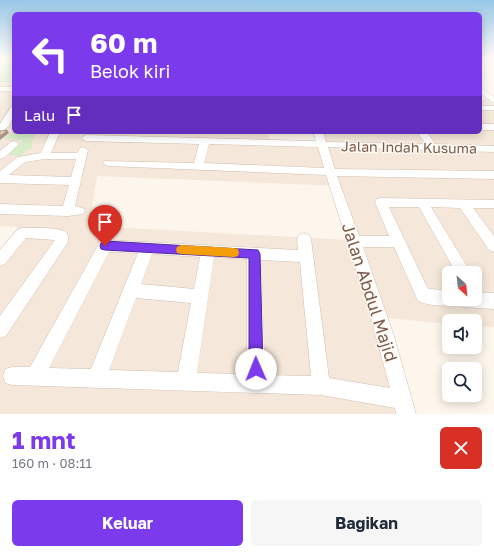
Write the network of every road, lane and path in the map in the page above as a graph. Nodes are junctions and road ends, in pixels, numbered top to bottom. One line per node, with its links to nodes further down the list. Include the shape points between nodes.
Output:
1 (0, 89): 2 (street)
2 (12, 89)
3 (482, 91): 4 (street)
4 (494, 101)
5 (482, 108): 6 (street)
6 (494, 108)
7 (7, 121): 10 (street)
8 (482, 127): 9 (street)
9 (494, 127)
10 (0, 129)
11 (54, 134): 25 (street)
12 (265, 134): 19 (street)
13 (319, 134): 21 (street, Jalan Abdul Majid)
14 (423, 134): 22 (street)
15 (86, 135): 16 (street, Jalan Indah Kusuma); 26 (street)
16 (125, 135): 17 (street, Jalan Indah Kusuma)
17 (156, 136): 18 (street, Jalan Indah Kusuma)
18 (205, 141): 19 (street, Jalan Indah Kusuma); 28 (street)
19 (267, 143): 21 (street, Jalan Indah Kusuma)
20 (14, 144): 24 (street)
21 (323, 145): 22 (street, Jalan Indah Kusuma); 29 (street, Jalan Abdul Majid)
22 (433, 148): 23 (street, Jalan Indah Kusuma)
23 (494, 149)
24 (0, 156)
25 (45, 156): 26 (street); 31 (street, via 22,159)
26 (81, 156): 32 (street)
27 (108, 163): 28 (street)
28 (198, 166): 29 (street)
29 (330, 172): 30 (street); 39 (street, Jalan Abdul Majid)
30 (494, 175)
31 (0, 178): 32 (street)
32 (75, 181): 36 (street, via 74,211)
33 (422, 202): 34 (street); 38 (street, via 381,202); 46 (street)
34 (463, 203): 35 (street); 40 (street)
35 (494, 204)
36 (0, 209)
37 (304, 239): 44 (street)
38 (398, 241): 39 (street); 49 (street, via 423,296)
39 (355, 242): 57 (street, Jalan Abdul Majid, via 394,361)
40 (494, 246)
41 (147, 248): 42 (street); 47 (street); 52 (street, via 108,245 102,248)
42 (208, 251): 43 (street); 48 (street)
43 (254, 254): 44 (street); 55 (street)
44 (306, 256): 56 (street)
45 (0, 260): 50 (street, via 23,233 62,237)
46 (460, 266)
47 (131, 290): 48 (street); 53 (street)
48 (201, 297): 54 (street)
49 (442, 297)
50 (0, 330)
51 (12, 376): 52 (street)
52 (35, 376): 53 (street)
53 (98, 378): 54 (street)
54 (186, 381): 55 (street)
55 (256, 384): 56 (street)
56 (321, 386): 57 (street)
57 (404, 407)

